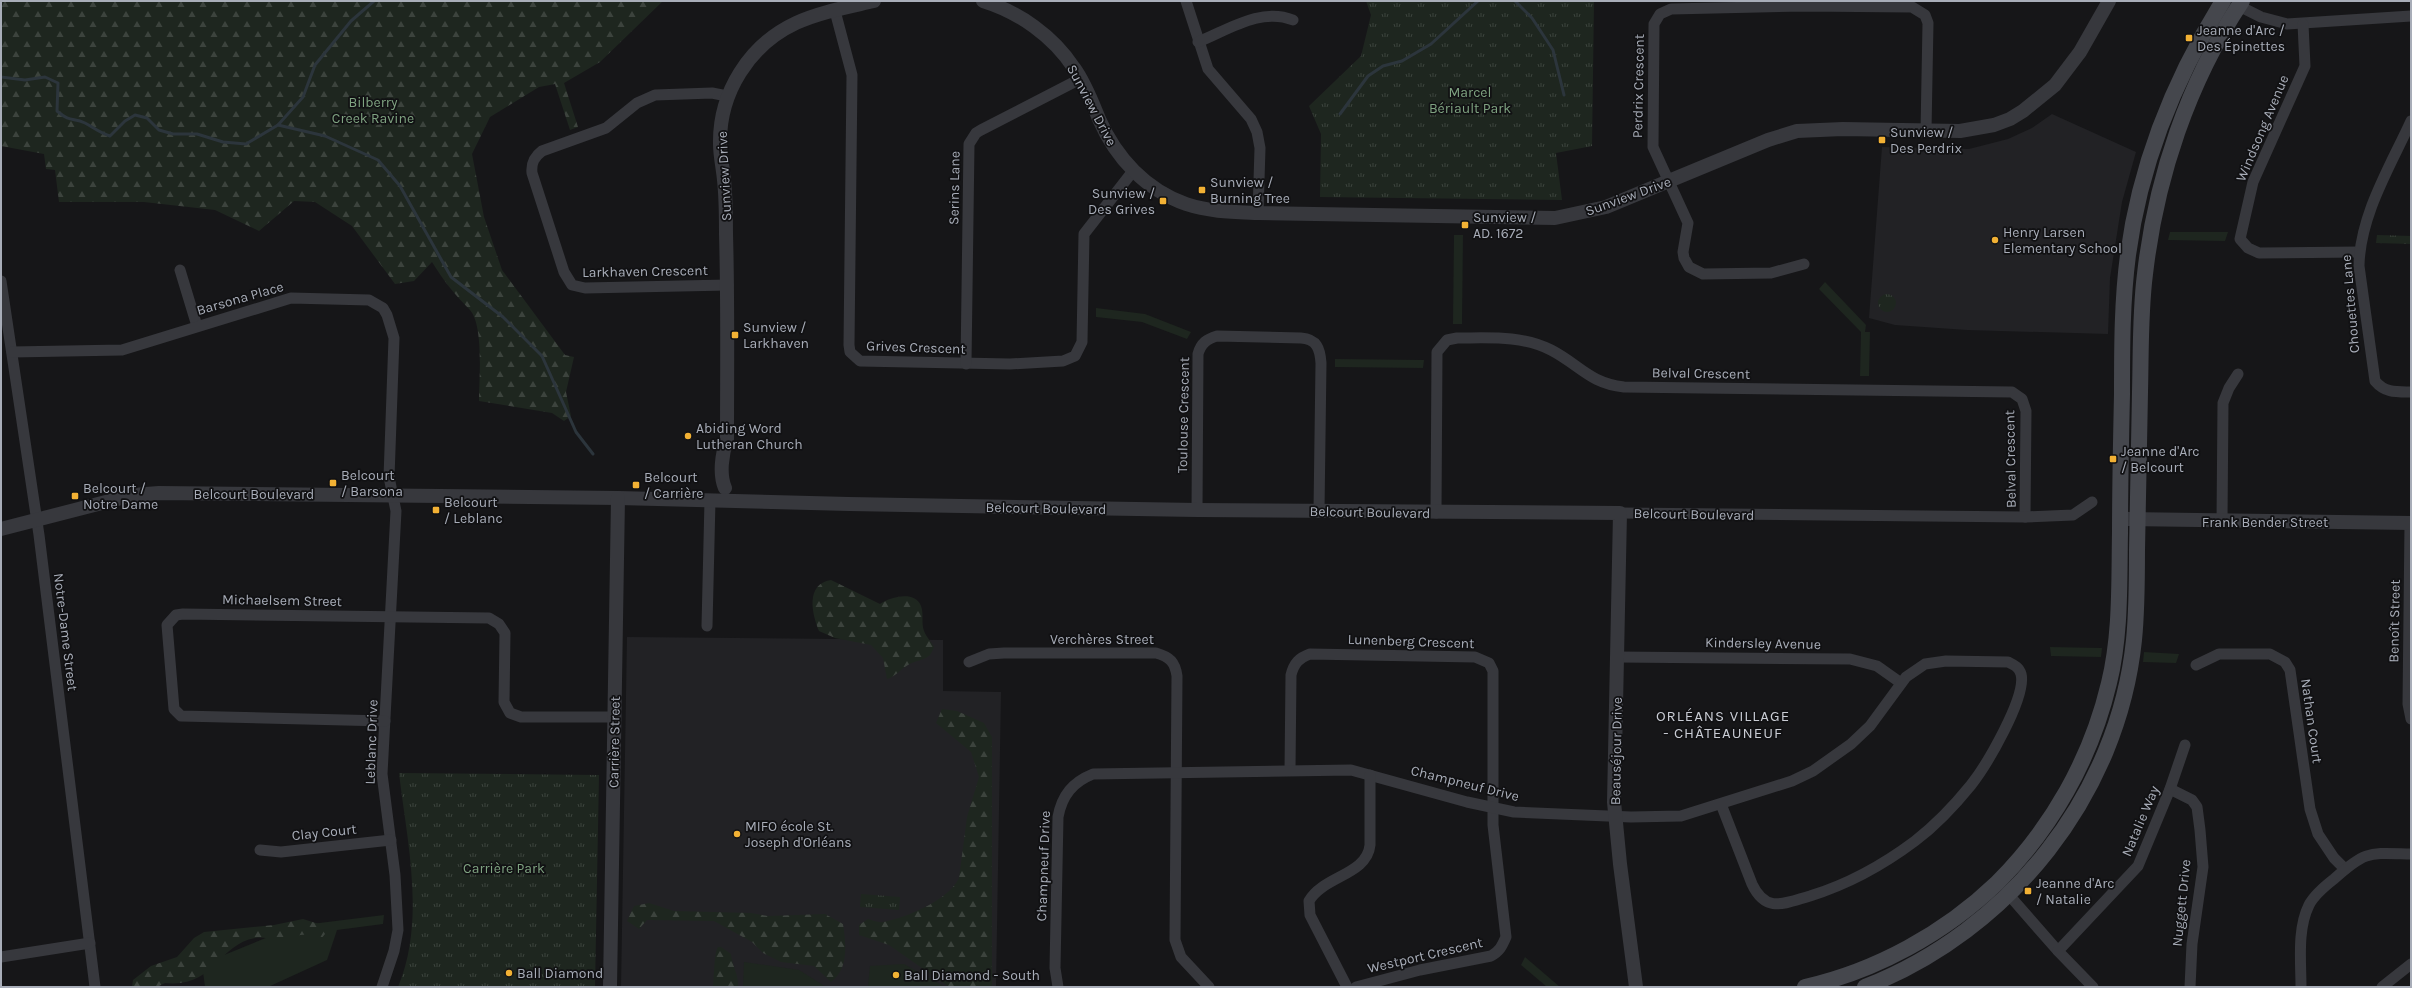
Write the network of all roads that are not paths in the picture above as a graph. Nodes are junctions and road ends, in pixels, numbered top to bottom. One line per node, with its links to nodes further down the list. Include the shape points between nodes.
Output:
1 (874, 1): 7 (street, Sunview Drive)
2 (983, 1): 12 (street, Sunview Drive, via 1011,12 1040,31 1063,53 1075,68)
3 (1186, 1): 11 (street)
4 (2109, 1): 15 (street, Sunview Drive, via 2067,71 2035,102 2010,119 1994,125 1960,131)
5 (2223, 1): 39 (main road, via 2194,51 2174,94 2151,156 2136,210 2123,314)
6 (2236, 3): 10 (street, via 2272,21); 40 (main road, via 2190,100 2168,161 2153,221 2144,277 2142,314)
7 (835, 11): 13 (street, Sunview Drive, via 797,23 767,42 744,67); 26 (street, Grives Crescent, via 852,75 850,352 854,358 867,362)
8 (2411, 16): 10 (street)
9 (1292, 20): 11 (street, via 1280,15 1263,15)
10 (2303, 24): 19 (street, Windsong Avenue, via 2305,66 2253,182 2240,239 2248,248 2259,252)
11 (1198, 42): 18 (street, via 1208,69 1251,119 1257,132 1260,148)
12 (1080, 80): 16 (street, Sunview Drive, via 1110,141); 26 (street, Serins Lane, via 981,130 969,144)
13 (727, 96): 23 (street, Sunview Drive, via 722,112 720,143 726,206); 23 (street, Larkhaven Crescent, via 712,93 675,93 646,98 606,128 542,151 532,167 532,173 564,272 572,285 585,288)
14 (2411, 121): 19 (street, Chouettes Lane, via 2370,211)
15 (1926, 131): 17 (street, Sunview Drive, via 1797,131 1768,140); 17 (street, Perdrix Crescent, via 1928,23 1920,10 1912,7 1804,6 1665,10 1654,24 1652,139)
16 (1133, 172): 18 (street, Sunview Drive, via 1163,193 1185,203 1220,211); 26 (street, Grives Crescent, via 1084,234 1082,342 1076,356 1064,361 1037,363)
17 (1668, 182): 18 (street, Sunview Drive, via 1606,207 1556,218); 20 (street, via 1688,223 1683,252 1684,258 1695,271 1703,274 1770,273)
18 (1258, 213)
19 (2359, 252): 28 (street, Chouettes Lane, via 2375,381 2389,392)
20 (1804, 264)
21 (180, 270): 24 (street)
22 (1, 281): 25 (street, Notre-Dame Street)
23 (728, 285): 29 (street, Sunview Drive, via 727,439 722,480)
24 (197, 326): 25 (street, Barsona Place, via 122,350); 30 (street, Barsona Place, via 291,298 369,300 383,308 390,321 394,338 389,477)
25 (12, 352): 41 (street, Notre-Dame Street)
26 (966, 364)
27 (2238, 374): 42 (street, via 2223,404)
28 (2411, 392)
29 (725, 494): 32 (street, Belcourt Boulevard); 34 (street, Belcourt Boulevard, via 849,504)
30 (393, 496): 31 (street, Belcourt Boulevard); 41 (street, Belcourt Boulevard, via 279,493 133,495); 45 (street, Leblanc Drive, via 396,511)
31 (618, 498): 32 (street, Belcourt Boulevard); 51 (street, Carrière Street)
32 (710, 500): 46 (street)
33 (2092, 502): 38 (street, Belcourt Boulevard, via 2073,515)
34 (1197, 510): 35 (street, Belcourt Boulevard); 35 (street, Toulouse Crescent, via 1198,354 1203,343 1217,336 1301,338 1313,340 1320,350)
35 (1319, 511): 36 (street, Belcourt Boulevard)
36 (1436, 513): 37 (street, Belcourt Boulevard); 38 (street, Belval Crescent, via 1437,352 1447,340 1457,338 1520,340 1537,344 1551,350 1584,374 1624,388 2012,392 2022,399 2026,411)
37 (1620, 513): 38 (street, Belcourt Boulevard); 47 (street, Beauséjour Drive)
38 (2025, 517)
39 (2120, 519): 40 (street, Frank Bender Street); 79 (main road, via 2118,621 2110,682 2083,760 2049,821 2008,871 1955,917 1874,964 1840,978)
40 (2138, 520): 42 (street, Frank Bender Street); 66 (main road, via 2134,640 2125,692 2112,734 2095,776 2073,816 2042,860)
41 (37, 521): 44 (street, Belcourt Boulevard); 67 (street, Notre-Dame Street)
42 (2222, 522): 43 (street, Frank Bender Street)
43 (2410, 523): 52 (street, Benoît Street, via 2408,704)
44 (1, 529)
45 (392, 617): 51 (street, Michaelsem Street, via 494,620 505,633 504,702 510,713 521,717); 53 (street, Leblanc Drive); 53 (street, Michaelsem Street, via 183,614 171,619 166,631 174,709 181,716)
46 (707, 626)
47 (1618, 657): 50 (street, Kindersley Avenue, via 1850,659 1877,666); 61 (street, Beauséjour Drive)
48 (969, 662): 56 (street, Verchères Street, via 989,654 1004,653 1168,656 1176,667 1177,676)
49 (2196, 665): 65 (street, Nathan Court, via 2219,654 2270,654 2285,662 2290,670 2310,809 2318,834)
50 (1901, 683): 59 (street, Champneuf Drive, via 1870,726 1831,759 1792,781); 59 (street, Champneuf Drive, via 1915,670 1935,662 2008,662 2016,666 2021,673 2022,688 2006,726 1972,784 1941,818 1889,860 1855,878 1820,892 1779,905 1764,902 1757,896)
51 (614, 718): 73 (street, Carrière Street)
52 (2411, 719)
53 (385, 721): 62 (street, Leblanc Drive, via 382,774)
54 (2185, 745): 58 (street, Natalie Way)
55 (1290, 770): 56 (street, Champneuf Drive); 57 (street, Champneuf Drive, via 1344,770); 60 (street, Lunenberg Crescent, via 1292,675 1296,662 1302,657 1310,654 1475,657 1489,663 1495,680)
56 (1177, 771): 74 (street, Champneuf Drive, via 1093,774 1074,784 1065,794 1058,817 1055,968); 75 (street, via 1174,940 1181,957)
57 (1370, 775): 60 (street, Champneuf Drive); 76 (street, via 1370,845 1367,856 1356,867 1321,887 1309,901 1310,915)
58 (2170, 789): 68 (street, Natalie Way, via 2138,866); 82 (street, Nuggett Drive, via 2192,800 2197,807 2200,830 2203,867 2192,944)
59 (1721, 804): 61 (street, Champneuf Drive, via 1681,816)
60 (1493, 808): 61 (street, Champneuf Drive, via 1535,814); 77 (street, Westport Crescent, via 1506,937 1498,952 1481,959 1420,970)
61 (1615, 816): 78 (street, Beauséjour Drive)
62 (391, 840): 63 (street, Clay Court, via 281,852); 72 (street, Leblanc Drive, via 398,930)
63 (260, 850)
64 (2411, 854): 65 (street, via 2374,853 2363,856)
65 (2345, 869): 83 (street, via 2317,895 2307,910 2302,937)
66 (2009, 895): 68 (street); 80 (main road, via 1976,924 1938,950)
67 (90, 943): 69 (street); 71 (street, Notre-Dame Street)
68 (2058, 951): 81 (street)
69 (1, 957)
70 (2411, 964): 84 (street)
71 (95, 987)
72 (382, 987)
73 (610, 987)
74 (1058, 987)
75 (1210, 987)
76 (1347, 987)
77 (1356, 987)
78 (1636, 987)
79 (1805, 987)
80 (1865, 987)
81 (2093, 987)
82 (2190, 987)
83 (2301, 987)
84 (2382, 987)

